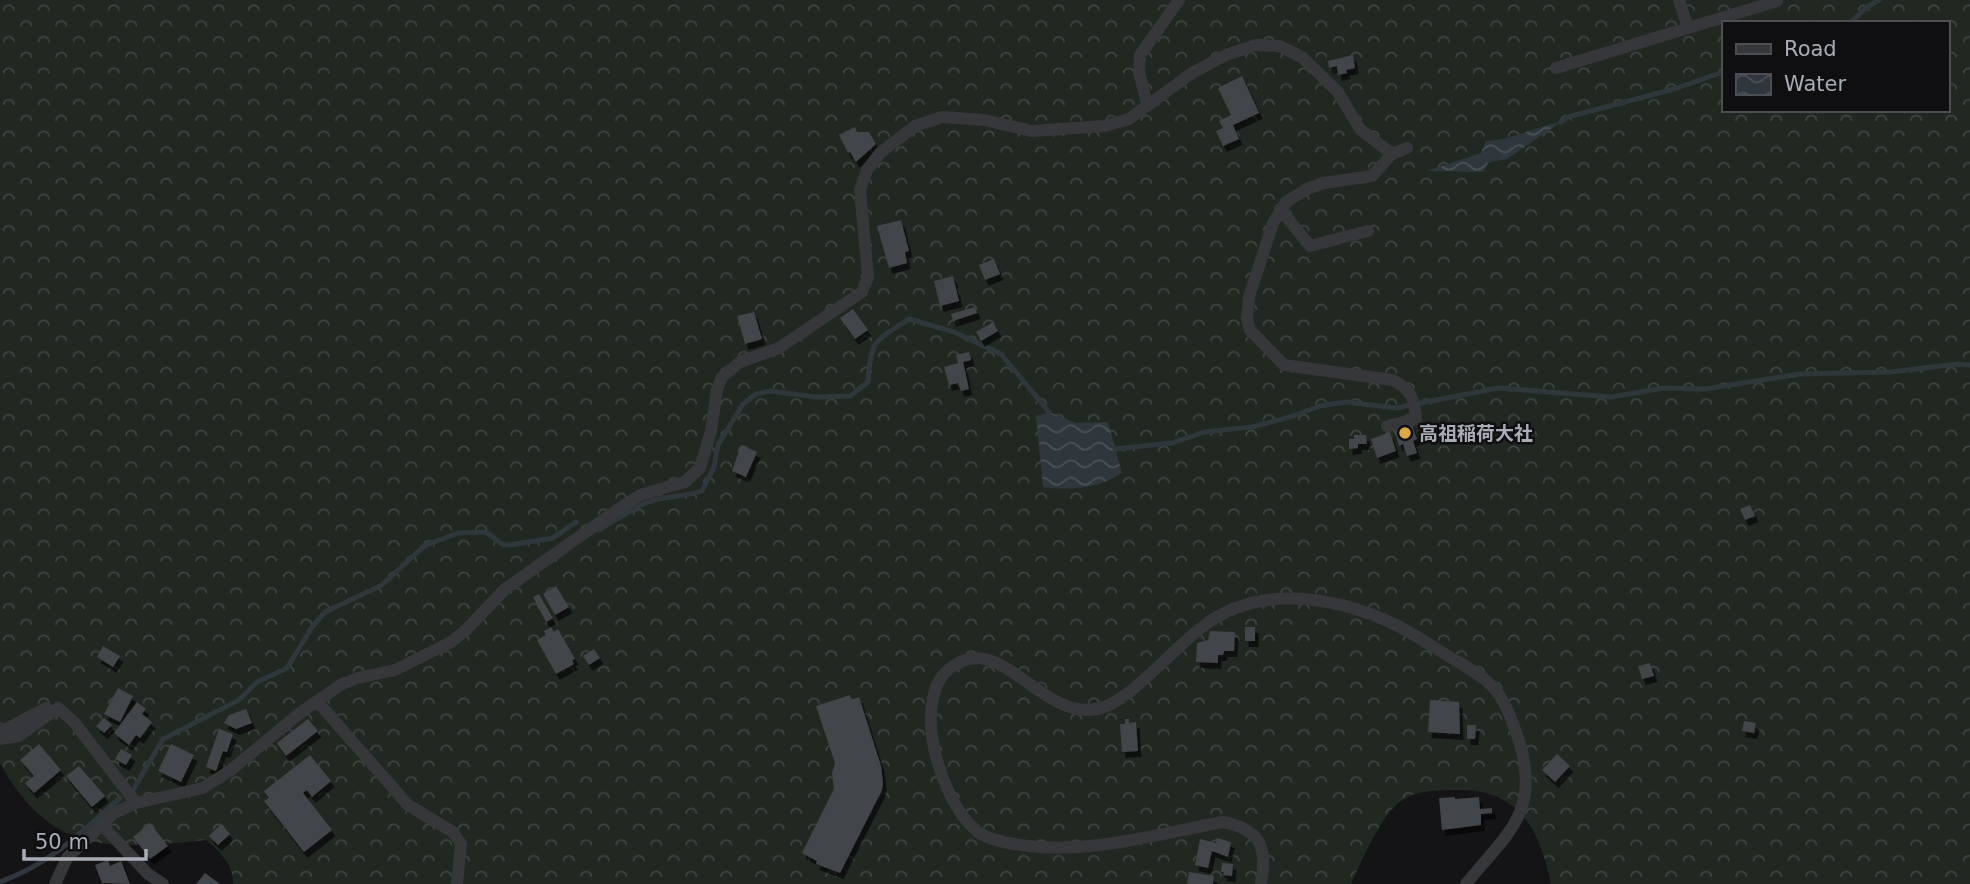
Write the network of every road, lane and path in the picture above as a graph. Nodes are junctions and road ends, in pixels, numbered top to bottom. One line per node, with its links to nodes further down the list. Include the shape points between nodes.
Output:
1 (1179, 0): 7 (street, via 1140,55)
2 (1679, 0): 5 (street)
3 (1777, 1): 4 (street)
4 (1751, 4): 5 (street)
5 (1688, 28): 6 (street)
6 (1556, 68)
7 (1147, 104): 9 (street, via 1226,55 1256,45 1279,46 1302,57 1338,92 1360,129); 13 (street, via 1129,119 1072,130 1031,131 984,120 942,117 915,127 880,153 860,190 868,277 862,292 779,348 740,362 722,377 700,468 685,482 639,495 620,508 505,589 452,642 395,670 342,684)
8 (1407, 148): 9 (street)
9 (1392, 154): 10 (street, via 1371,176 1307,188)
10 (1280, 209): 11 (street, via 1310,246); 12 (street, via 1249,297 1250,330 1284,365 1403,385 1411,395 1416,419)
11 (1368, 231)
12 (1387, 426)
13 (317, 701): 17 (street, via 203,788); 21 (street, via 408,805 453,832 461,844)
14 (58, 708): 15 (street, via 53,703 4,730); 16 (street, via 19,736); 17 (street)
15 (0, 728)
16 (0, 739)
17 (136, 803): 18 (street, via 114,813)
18 (102, 825): 19 (street, via 66,858); 20 (street)
19 (55, 884)
20 (163, 884)
21 (457, 884)
22 (1261, 884): 23 (street, via 1262,846 1241,825 1223,822 1109,845 1062,849 997,841 979,832 960,812 934,747 933,704 941,676 960,662 983,657 1056,703 1096,709 1123,696 1217,617 1245,605 1267,599 1304,599 1374,616 1480,677 1495,689 1515,728 1527,779 1524,806 1512,830)
23 (1466, 884)

